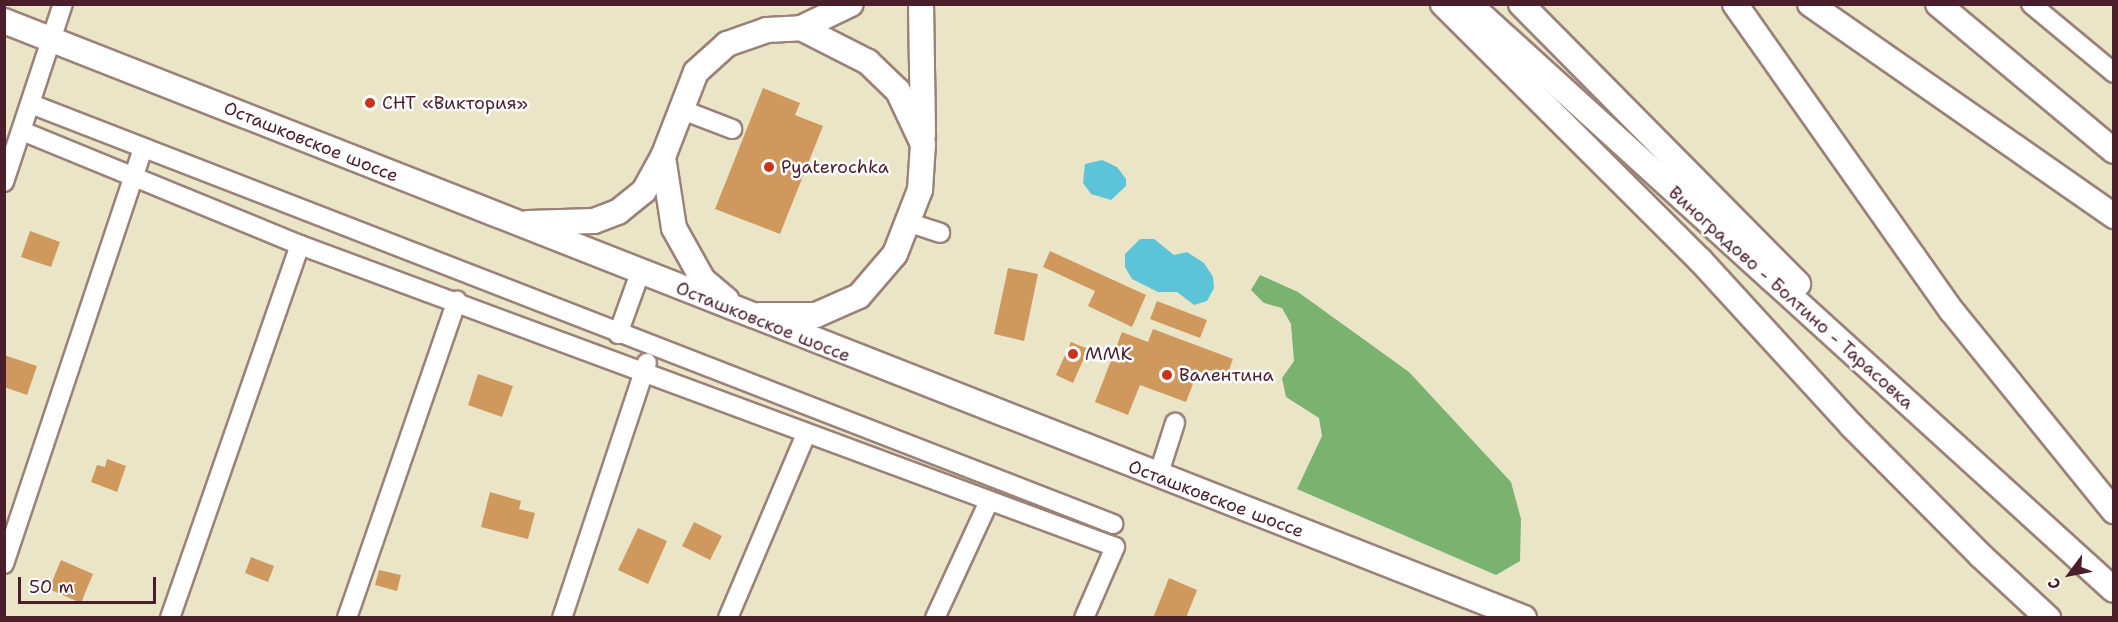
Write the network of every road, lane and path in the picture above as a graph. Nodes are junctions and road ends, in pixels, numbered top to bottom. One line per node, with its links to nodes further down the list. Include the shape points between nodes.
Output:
1 (63, 4): 13 (street)
2 (851, 4): 12 (main road)
3 (921, 4): 19 (main road)
4 (1443, 4): 52 (main road, via 1700,260 1932,507)
5 (1468, 4): 39 (main road, Виноградово - Болтино - Тарасовка)
6 (1521, 4): 39 (main road)
7 (1735, 4): 41 (main road, via 1951,310)
8 (1810, 4): 25 (main road)
9 (1938, 4): 21 (main road)
10 (2031, 4): 14 (street)
11 (4, 21): 13 (main road, Осташковское шоссе)
12 (801, 28): 16 (main road, via 767,30 727,44 696,72); 19 (main road, via 868,62 898,91)
13 (52, 40): 15 (street); 27 (main road, Осташковское шоссе)
14 (2114, 73)
15 (31, 104): 18 (street); 20 (street)
16 (680, 109): 17 (street); 22 (main road)
17 (732, 129)
18 (22, 131): 23 (street); 24 (street)
19 (923, 144): 26 (main road, via 920,190)
20 (143, 148): 23 (street); 33 (street)
21 (2114, 151)
22 (663, 158): 27 (main road, via 644,191 618,212 594,220); 32 (main road, via 674,228 703,280)
23 (133, 175): 29 (street); 43 (street)
24 (4, 182)
25 (2114, 216)
26 (907, 222): 28 (street); 32 (main road, via 895,254 859,296 816,315)
27 (519, 223): 30 (main road, Осташковское шоссе)
28 (939, 233)
29 (300, 245): 31 (street); 45 (street)
30 (640, 273): 32 (main road, Осташковское шоссе); 33 (street)
31 (457, 300): 35 (street); 46 (street)
32 (745, 315): 38 (main road, Осташковское шоссе)
33 (618, 334): 34 (street)
34 (652, 347): 35 (street); 42 (street)
35 (643, 373): 37 (street); 47 (street)
36 (1174, 423): 38 (street)
37 (806, 434): 40 (street); 48 (street)
38 (1158, 476): 51 (main road, Осташковское шоссе)
39 (2010, 497): 44 (main road, Виноградово - Болтино - Тарасовка)
40 (989, 501): 49 (street); 50 (street, via 1115,547)
41 (2114, 511)
42 (1113, 524)
43 (4, 564)
44 (2114, 590)
45 (170, 618)
46 (347, 618)
47 (561, 618)
48 (728, 618)
49 (935, 618)
50 (1084, 618)
51 (1524, 618)
52 (2048, 618)

